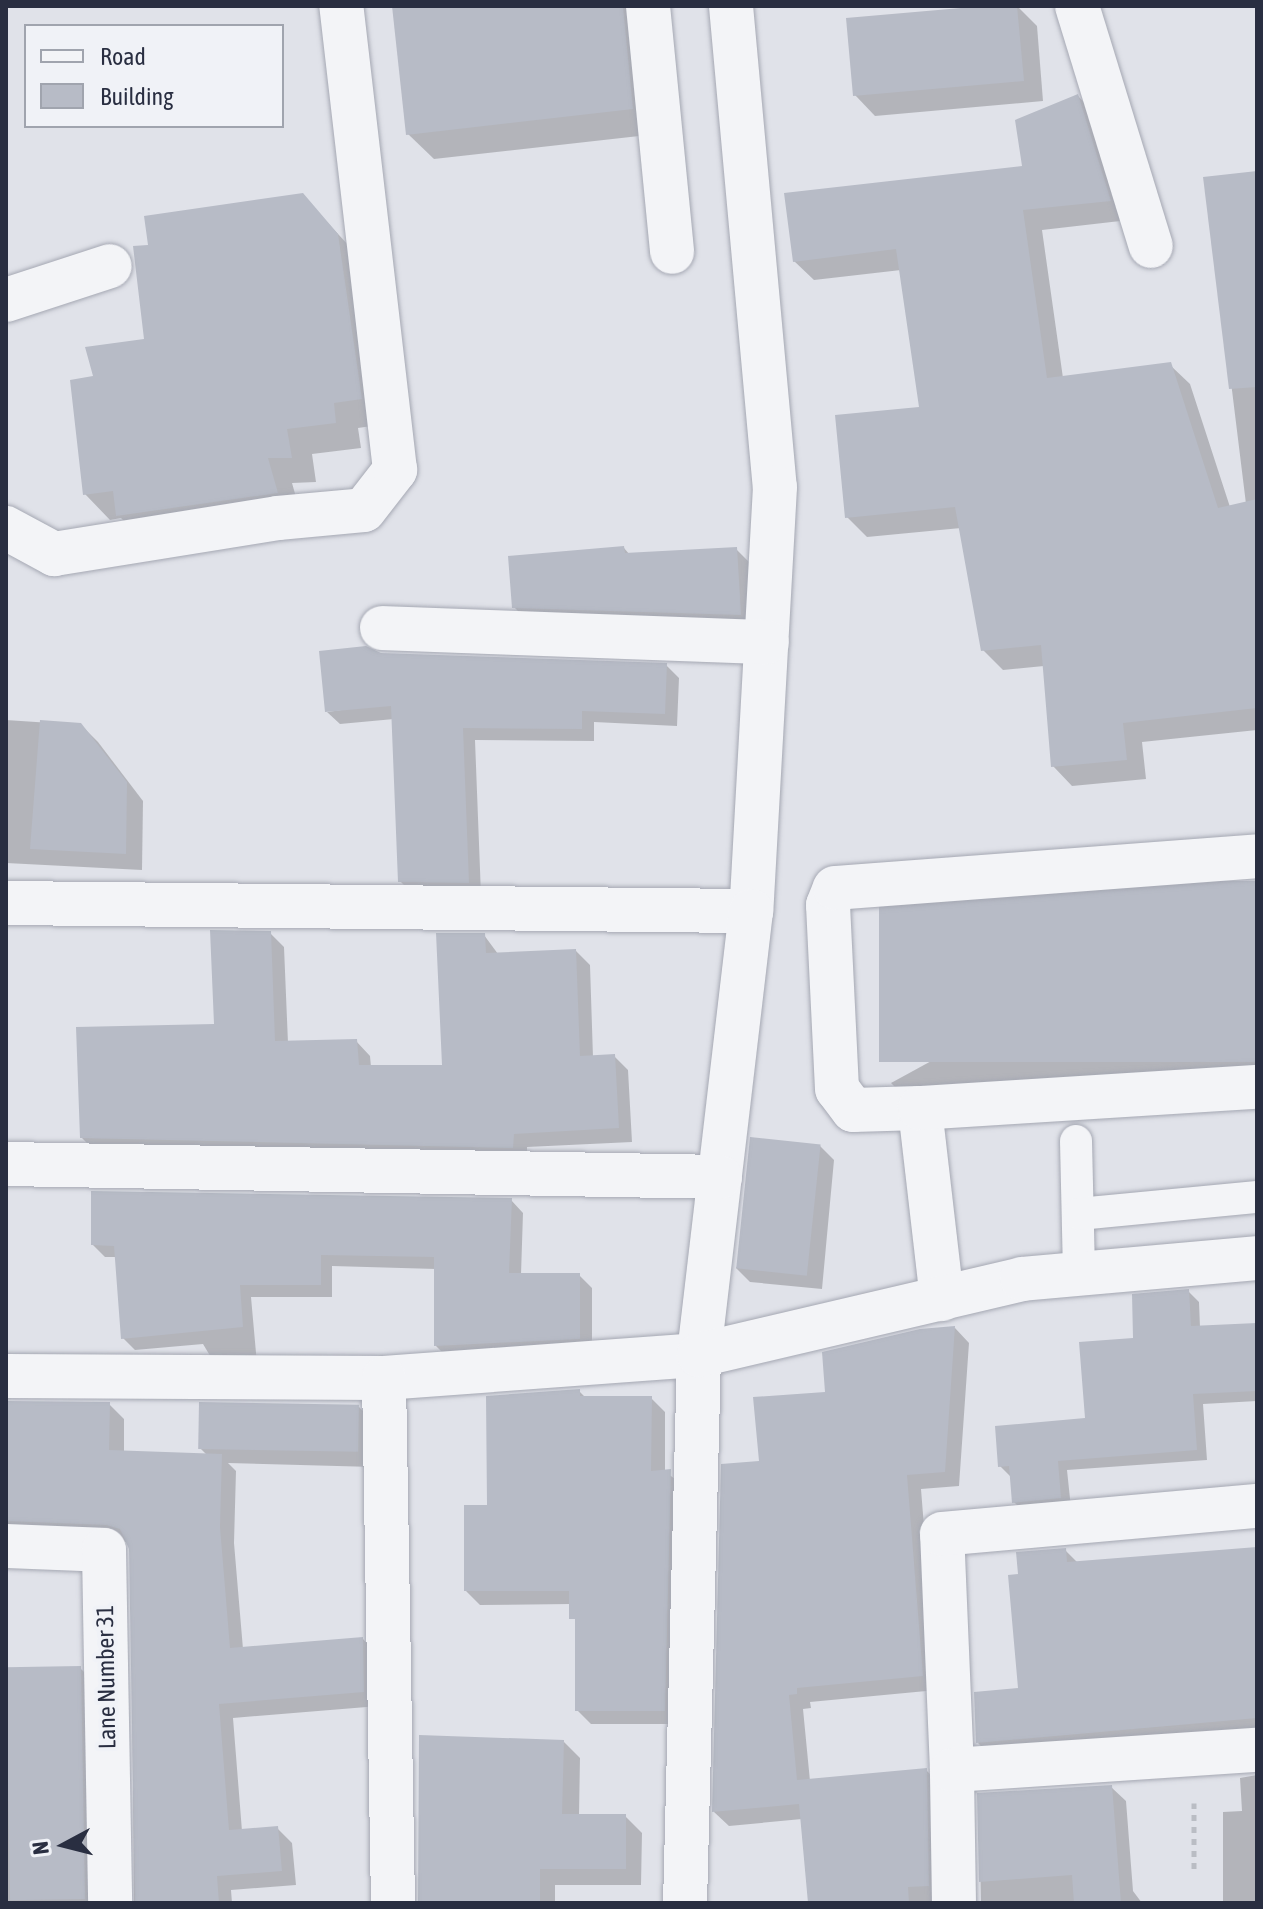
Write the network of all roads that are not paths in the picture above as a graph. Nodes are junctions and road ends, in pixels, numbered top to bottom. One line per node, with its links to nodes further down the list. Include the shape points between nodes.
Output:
1 (341, 6): 9 (street, via 395,470 364,510 262,520 54,554)
2 (648, 6): 6 (street)
3 (731, 6): 11 (street, via 775,487)
4 (1077, 6): 5 (street)
5 (1151, 246)
6 (672, 252)
7 (110, 266): 8 (street)
8 (6, 300)
9 (6, 528)
10 (382, 628): 11 (street)
11 (767, 642): 14 (street)
12 (1257, 856): 16 (street, via 835,888 828,905 837,1089 853,1110)
13 (6, 903): 14 (street)
14 (751, 911): 19 (street)
15 (1257, 1087): 16 (street)
16 (920, 1108): 24 (street)
17 (1076, 1141): 21 (lane)
18 (6, 1164): 19 (street)
19 (720, 1177): 25 (street)
20 (1257, 1197): 21 (lane)
21 (1079, 1214): 23 (lane)
22 (1257, 1258): 23 (street)
23 (1079, 1275): 24 (street, via 1022,1279)
24 (942, 1299): 25 (street)
25 (699, 1355): 27 (street); 34 (street)
26 (6, 1376): 27 (street)
27 (384, 1378): 33 (street)
28 (1257, 1506): 31 (street, via 942,1534)
29 (6, 1546): 32 (street, Lane Number 31, via 104,1550)
30 (1257, 1750): 31 (street)
31 (952, 1770): 35 (street)
32 (110, 1903)
33 (393, 1903)
34 (685, 1903)
35 (954, 1903)

